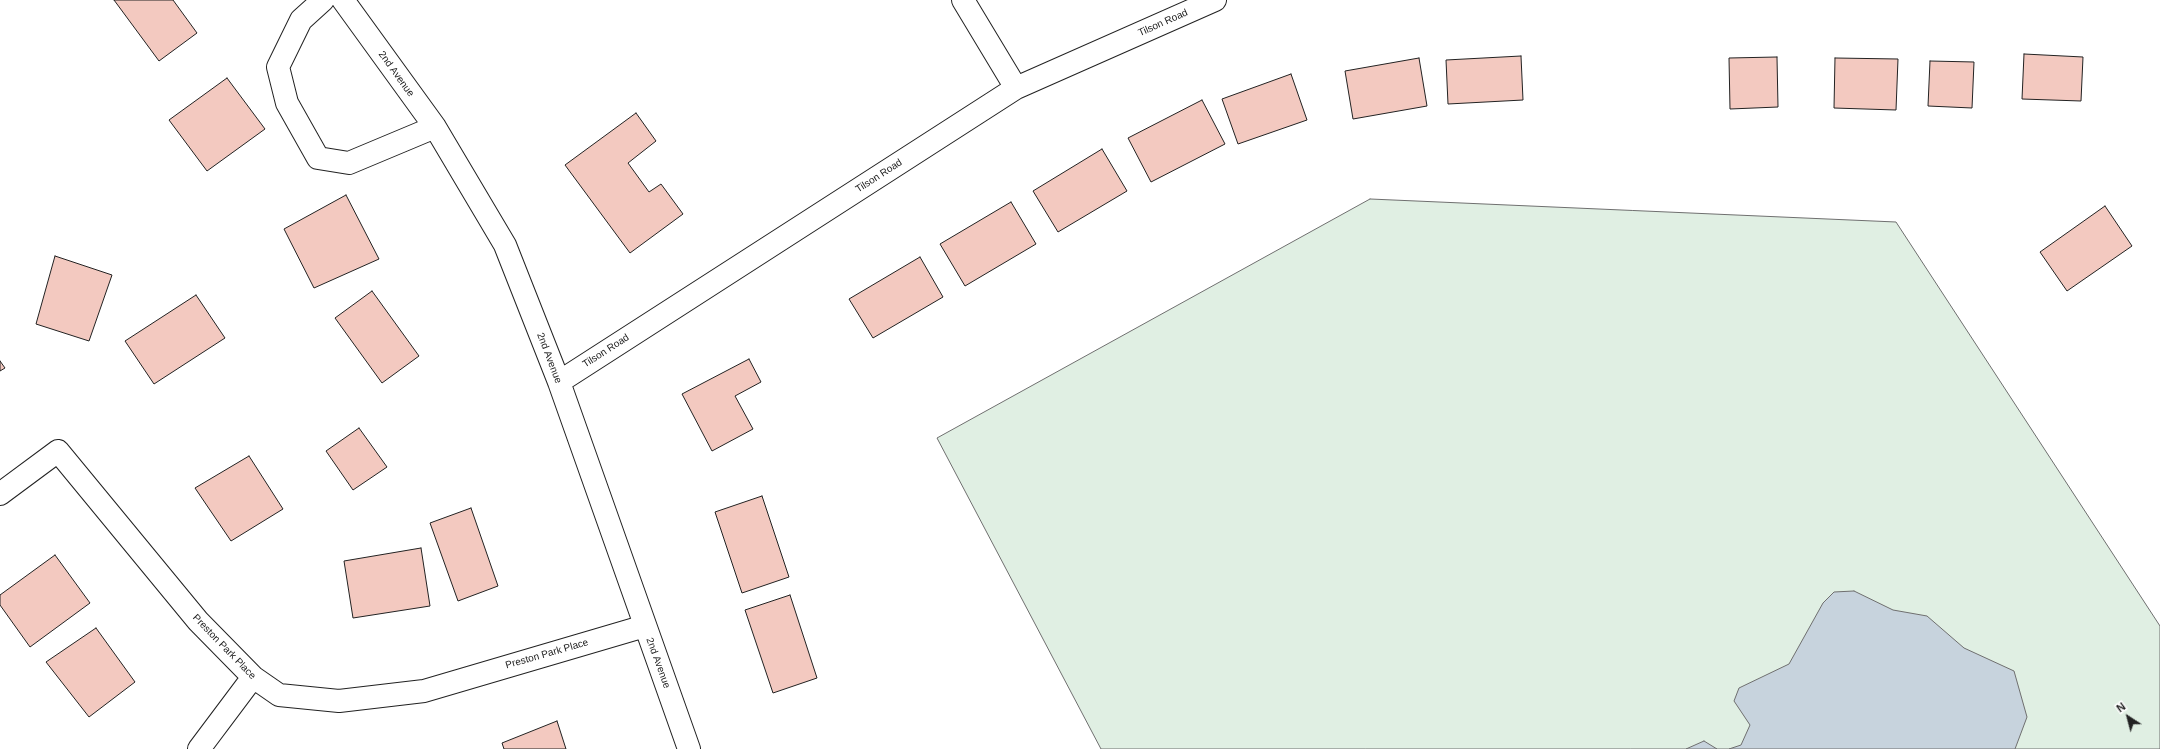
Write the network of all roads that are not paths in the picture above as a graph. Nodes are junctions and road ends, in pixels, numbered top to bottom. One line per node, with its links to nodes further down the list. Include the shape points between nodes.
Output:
1 (323, 0): 6 (street, via 301,20 278,67 287,103 318,158 349,163)
2 (343, 0): 6 (street, 2nd Avenue)
3 (962, 0): 5 (street)
4 (1215, 0): 5 (street, Tilson Road)
5 (1016, 88): 7 (street, Tilson Road)
6 (435, 127): 7 (street, 2nd Avenue, via 505,245)
7 (559, 382): 9 (street, 2nd Avenue)
8 (0, 494): 10 (street, Preston Park Place, via 58,451 198,621)
9 (645, 626): 10 (street, Preston Park Place, via 424,691 339,701 279,695); 12 (street, 2nd Avenue)
10 (253, 677): 11 (street)
11 (199, 749)
12 (689, 749)

